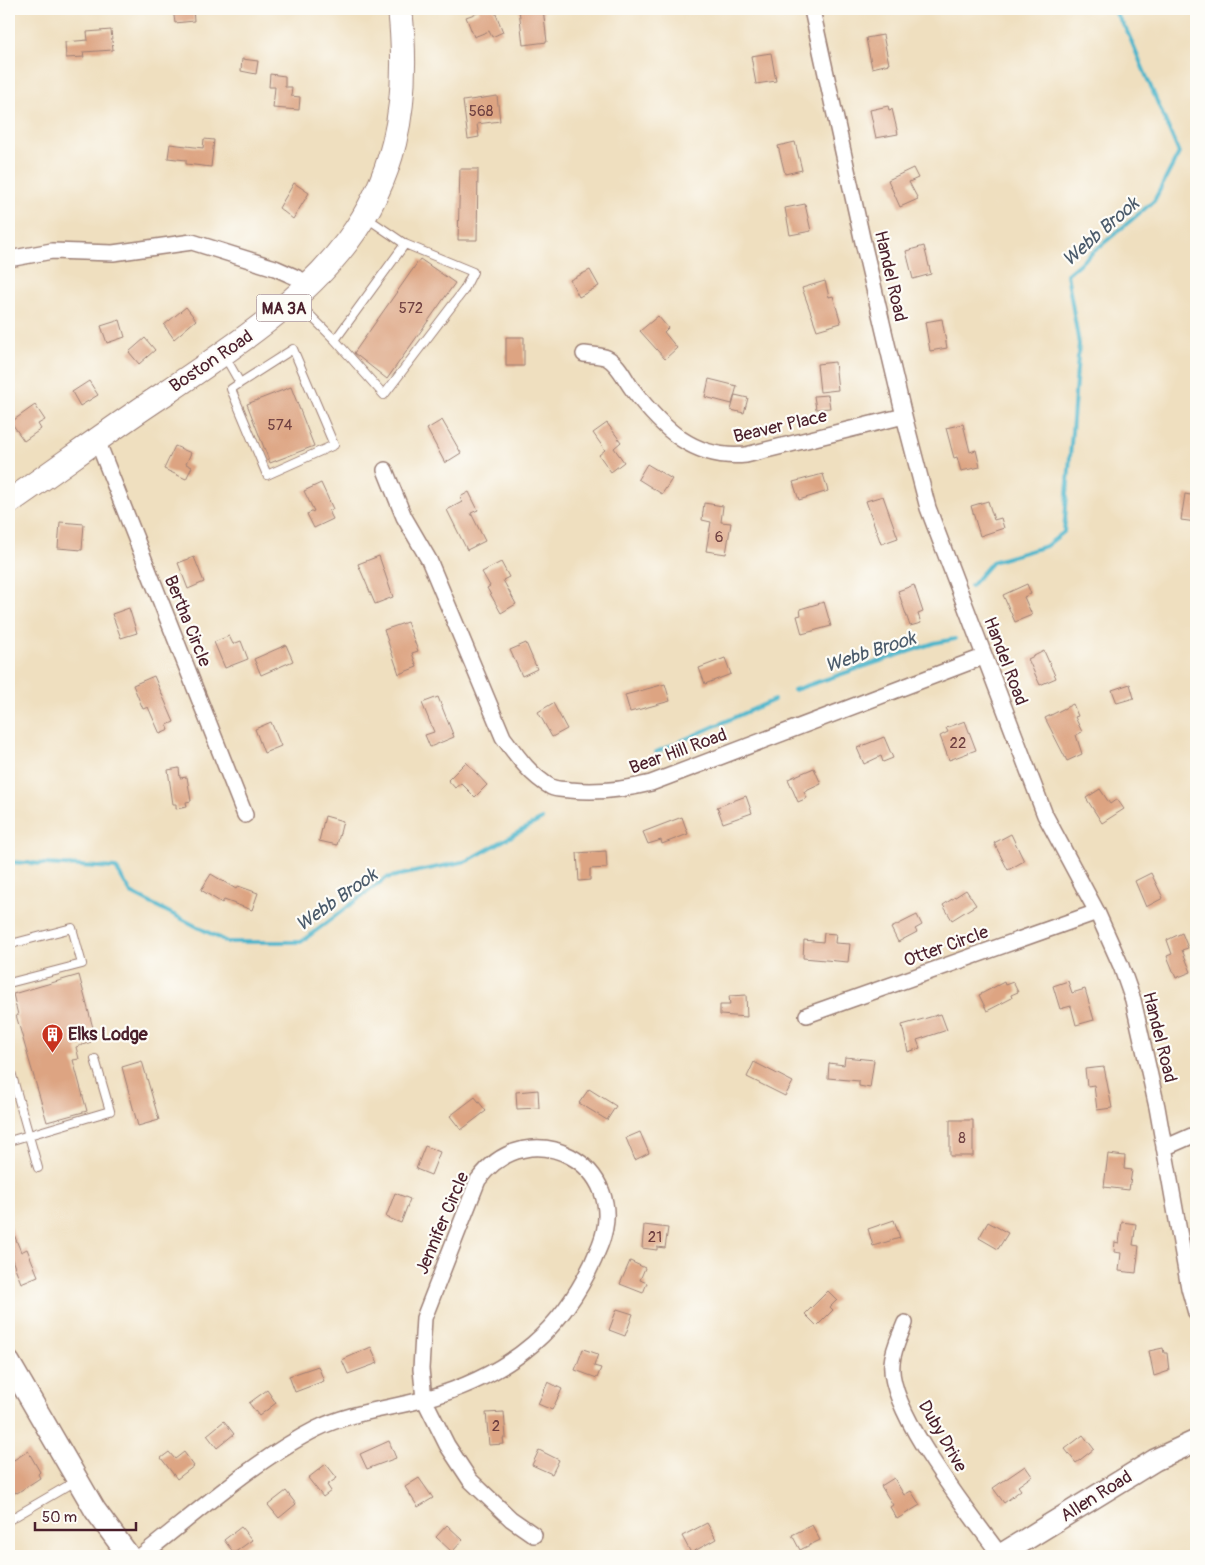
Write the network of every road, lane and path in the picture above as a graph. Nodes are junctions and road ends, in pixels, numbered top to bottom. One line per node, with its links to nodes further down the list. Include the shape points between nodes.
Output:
1 (400, 9): 3 (main road, Boston Road / MA 3A, via 403,49 400,114 380,187)
2 (812, 10): 11 (street, Handel Road)
3 (364, 216): 4 (lane); 6 (main road, Boston Road / MA 3A, via 351,238)
4 (405, 244): 7 (lane); 7 (lane, via 473,272 464,290 384,395)
5 (14, 258): 6 (street, via 52,251 113,253 192,242 274,268)
6 (303, 292): 7 (lane); 8 (main road, Boston Road / MA 3A)
7 (335, 340)
8 (223, 354): 10 (lane); 12 (main road, Boston Road / MA 3A)
9 (584, 354): 11 (street, Beaver Place, via 606,357 616,366 662,426 688,444 726,457 746,455)
10 (240, 383): 10 (lane, via 293,349 334,445 267,475 231,389)
11 (904, 416): 15 (street, Handel Road, via 928,508)
12 (97, 440): 14 (main road, Boston Road / MA 3A); 16 (street, Bertha Circle)
13 (385, 470): 15 (street, Bear Hill Road, via 404,517 429,560 503,737 521,762 554,788 595,793 651,783)
14 (10, 497)
15 (984, 657): 17 (street, Handel Road, via 1045,815)
16 (245, 815)
17 (1097, 912): 20 (street, Otter Circle); 26 (street, Handel Road, via 1133,1000)
18 (9, 948): 19 (lane, via 11,944 72,928 82,964)
19 (9, 983)
20 (807, 1015)
21 (94, 1059): 24 (lane, via 110,1111)
22 (9, 1065): 24 (lane)
23 (1196, 1134): 26 (street)
24 (29, 1135): 25 (lane); 27 (lane)
25 (9, 1141)
26 (1164, 1148): 28 (street, Handel Road)
27 (38, 1168)
28 (1196, 1313)
29 (905, 1323): 38 (street, Duby Drive, via 892,1364 898,1391 911,1423 928,1454)
30 (9, 1362): 33 (street)
31 (424, 1399): 31 (street, Jennifer Circle, via 486,1377 516,1358 566,1311 601,1242 606,1211 596,1180 574,1158 554,1149 522,1149 493,1163 478,1180 424,1318 421,1369); 35 (street, via 447,1445 470,1480 511,1519); 37 (street, Jennifer Circle, via 340,1419 291,1443)
32 (1196, 1440): 38 (street, Allen Road, via 1155,1460)
33 (77, 1480): 34 (lane); 36 (street)
34 (9, 1520)
35 (534, 1535)
36 (129, 1556)
37 (141, 1556)
38 (1000, 1556)

